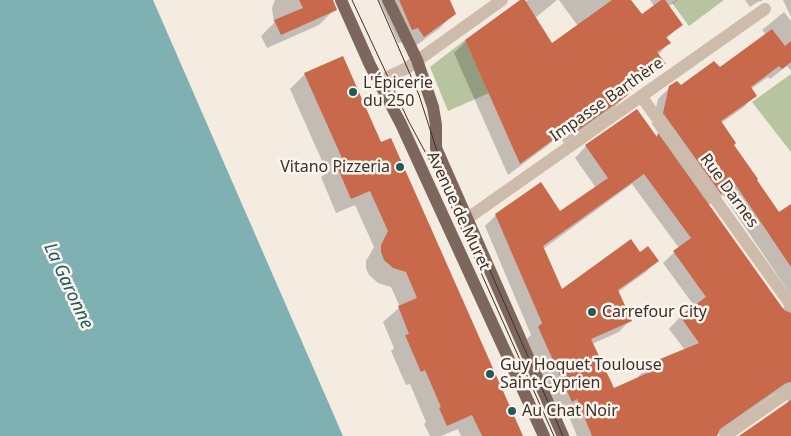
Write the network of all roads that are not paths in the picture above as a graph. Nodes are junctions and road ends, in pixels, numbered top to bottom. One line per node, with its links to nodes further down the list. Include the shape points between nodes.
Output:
1 (341, 0): 6 (main road, Avenue de Muret)
2 (388, 0): 5 (main road, Avenue de Muret)
3 (502, 0): 5 (street)
4 (765, 9): 7 (street, Impasse Barthère)
5 (417, 60): 6 (street); 8 (main road, Avenue de Muret, via 433,107 436,148)
6 (379, 81): 11 (main road, Avenue de Muret)
7 (641, 96): 8 (street, Impasse Barthère); 9 (street, Rue Darnes)
8 (468, 218): 12 (main road, Avenue de Muret)
9 (791, 305)
10 (791, 390): 13 (street)
11 (544, 436)
12 (563, 436)
13 (725, 436)

